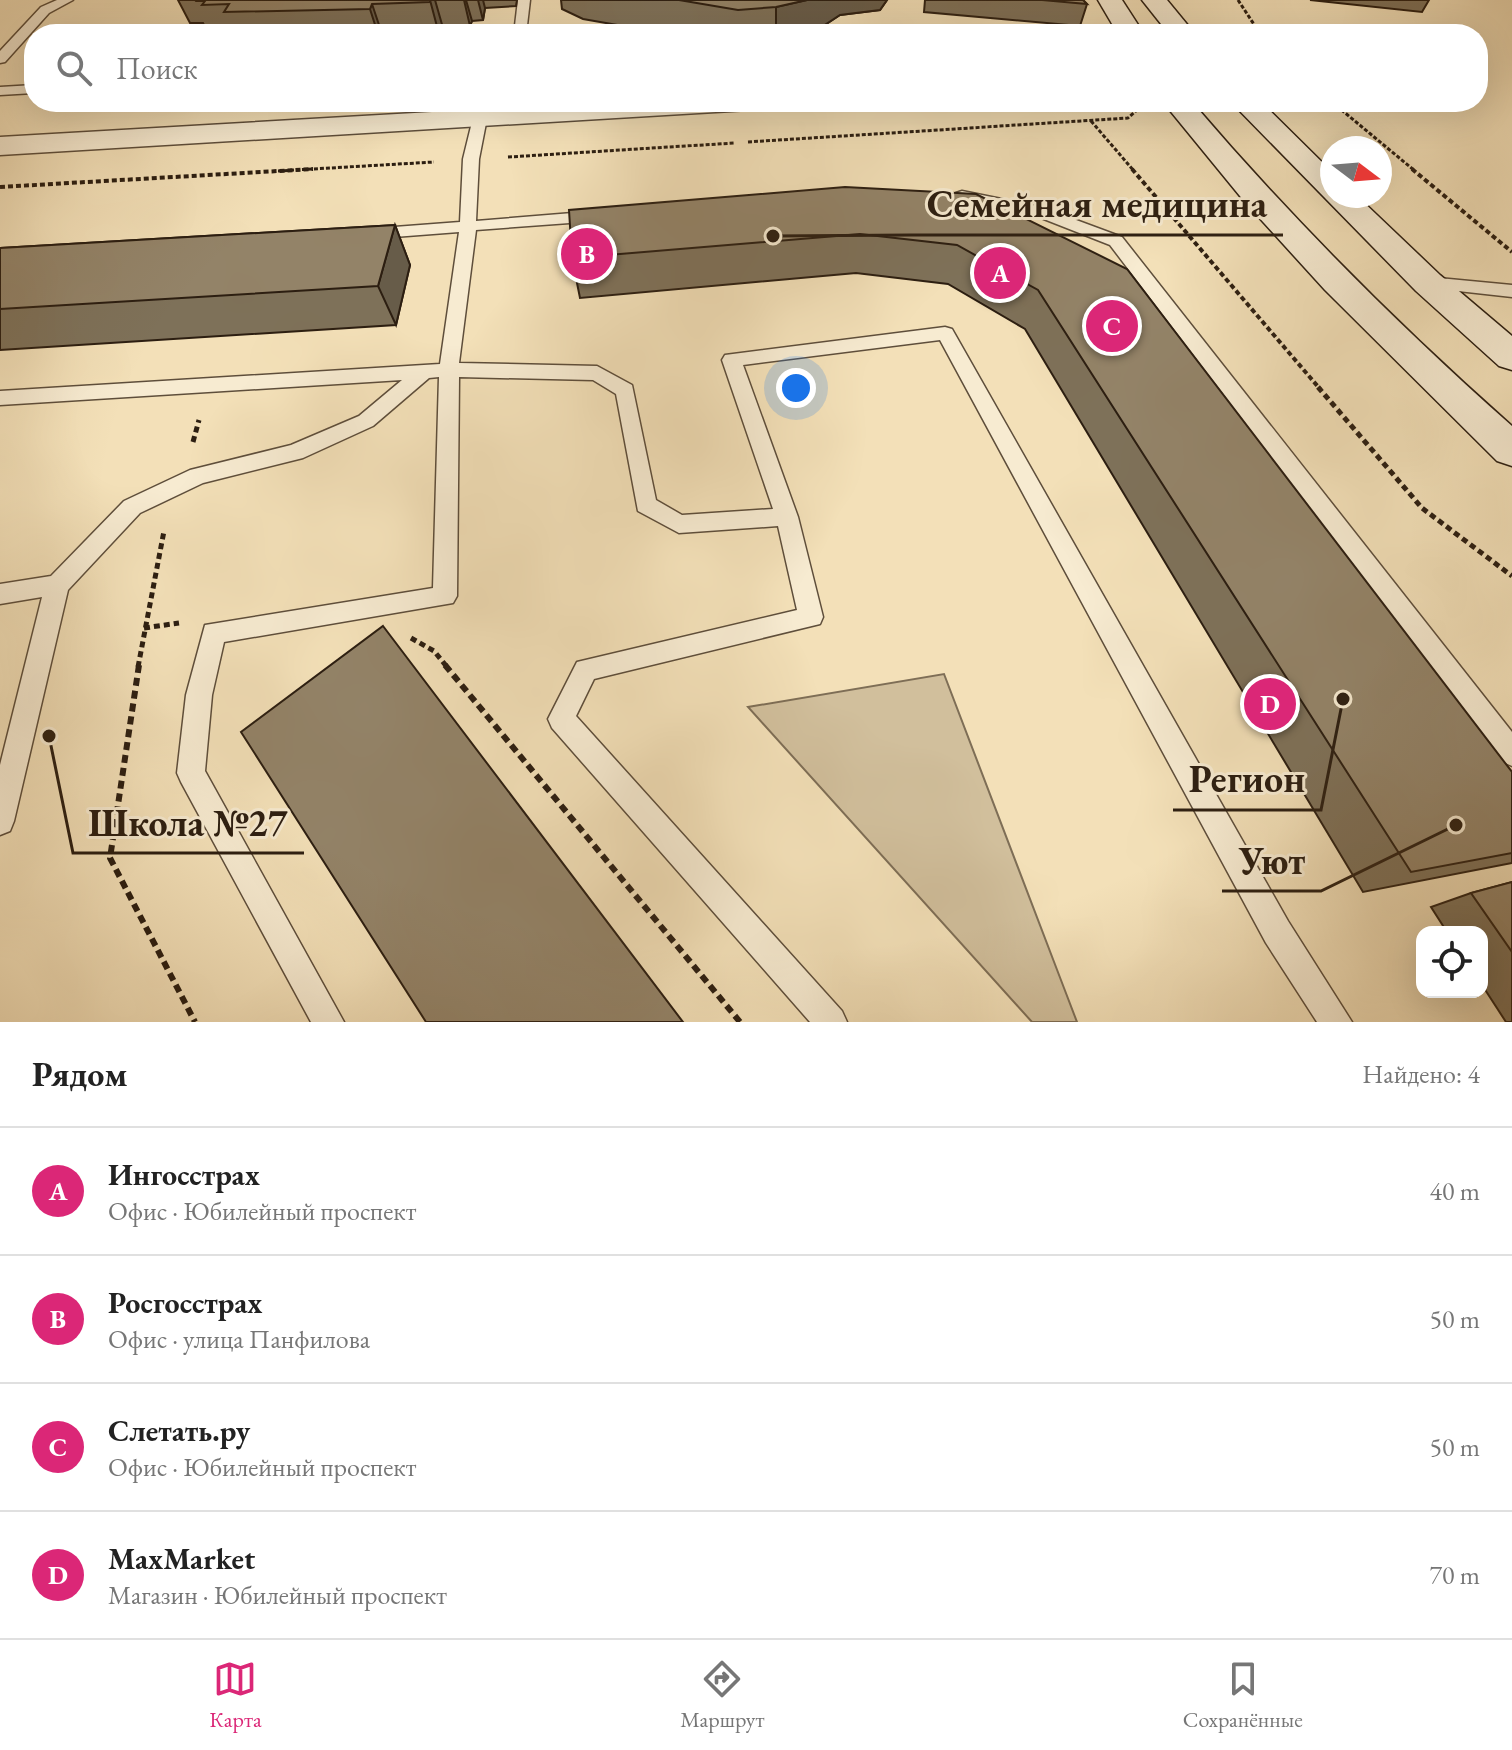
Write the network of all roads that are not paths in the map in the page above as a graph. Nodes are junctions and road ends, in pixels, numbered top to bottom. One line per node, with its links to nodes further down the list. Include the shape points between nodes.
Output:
1 (67, 0): 5 (lane, via 45,10)
2 (524, 0): 6 (lane)
3 (1110, 0): 7 (main road)
4 (1154, 0): 8 (main road)
5 (32, 24)
6 (521, 24)
7 (1125, 24)
8 (1174, 24)
9 (24, 33): 10 (lane)
10 (0, 59)
11 (24, 90): 12 (lane)
12 (0, 91)
13 (502, 112): 16 (main road)
14 (1185, 112): 30 (main road, via 1331,277)
15 (1255, 112): 18 (main road)
16 (480, 118): 17 (main road); 22 (lane, via 471,159)
17 (0, 146)
18 (1320, 177)
19 (945, 194): 34 (lane, via 1035,210 1116,241)
20 (1351, 208): 24 (main road)
21 (623, 214): 22 (lane)
22 (468, 227): 23 (lane); 27 (lane)
23 (343, 235)
24 (1428, 283): 25 (lane); 26 (main road)
25 (1512, 291)
26 (1512, 357)
27 (449, 370): 28 (lane); 31 (lane, via 597,373 625,390 646,505 679,524); 36 (lane, via 445,596 214,633 199,695 191,773)
28 (424, 372): 29 (lane); 32 (lane, via 366,421 296,452 198,476 132,507)
29 (0, 398)
30 (1512, 450)
31 (787, 517): 37 (lane, via 811,617 586,670 561,719); 38 (lane, via 732,360 945,333 1277,932)
32 (57, 585): 33 (lane); 35 (lane)
33 (0, 594)
34 (1512, 753)
35 (0, 821)
36 (328, 1022)
37 (831, 1022)
38 (1336, 1022)

